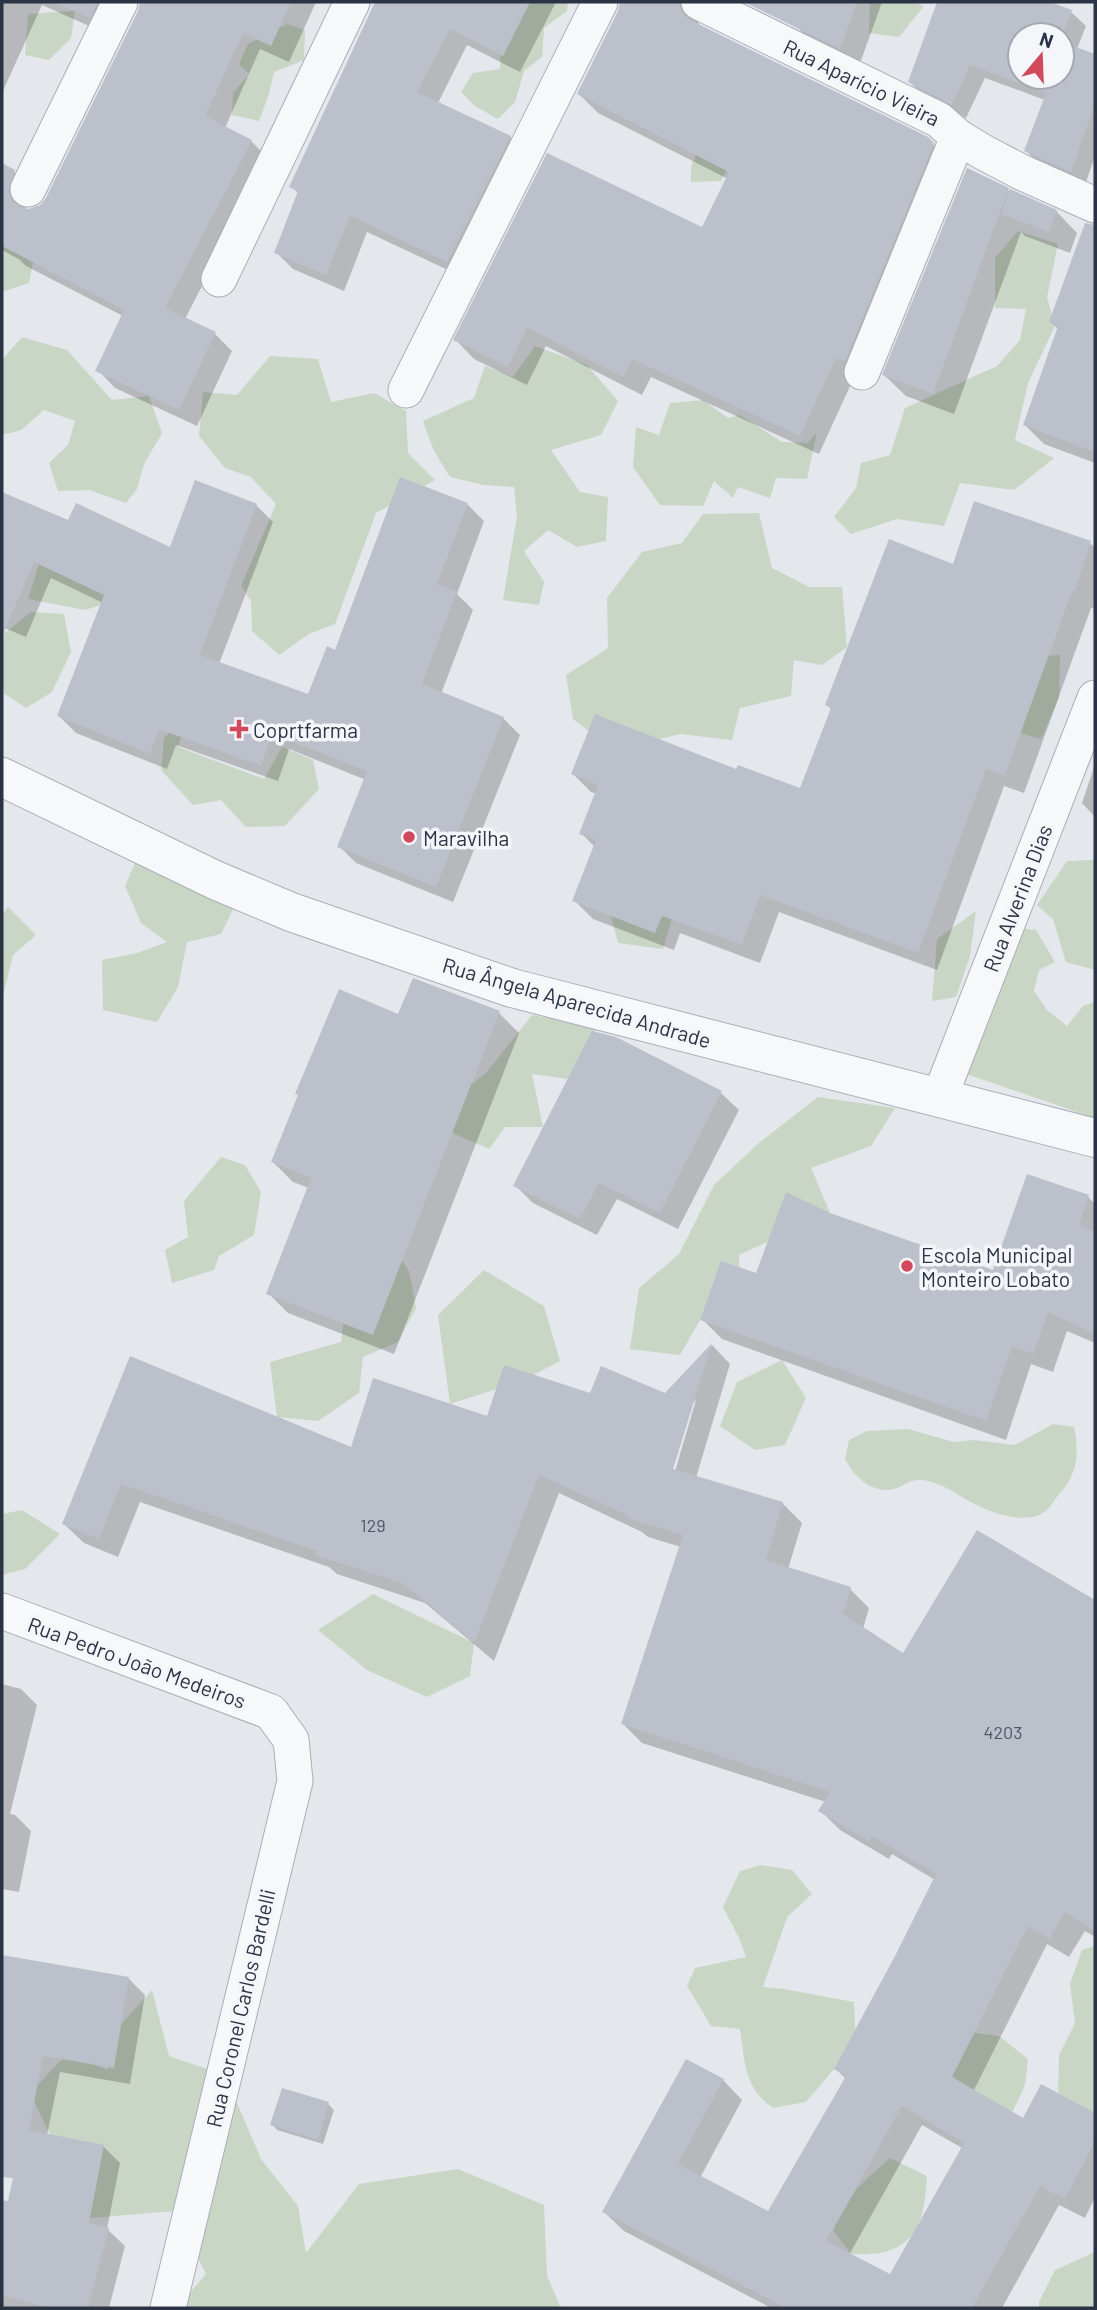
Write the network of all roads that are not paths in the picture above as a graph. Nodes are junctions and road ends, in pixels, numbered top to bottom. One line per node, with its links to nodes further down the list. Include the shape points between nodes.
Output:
1 (120, 2): 6 (street)
2 (352, 2): 8 (street)
3 (600, 2): 10 (street)
4 (699, 2): 5 (street, Rua Aparício Vieira, via 939,120)
5 (958, 137): 7 (street, Rua Aparício Vieira); 9 (street)
6 (28, 189)
7 (1095, 205)
8 (219, 279)
9 (862, 372)
10 (406, 390)
11 (1095, 698): 13 (street, Rua Alverina Dias)
12 (2, 777): 13 (street, Rua Ângela Aparecida Andrade, via 215,880 304,917 512,988)
13 (939, 1099): 14 (street, Rua Ângela Aparecida Andrade)
14 (1095, 1138)
15 (2, 1611): 16 (street, Rua Pedro João Medeiros)
16 (271, 1712): 17 (street, Rua Coronel Carlos Bardelli, via 291,1740 295,1781)
17 (168, 2308)

